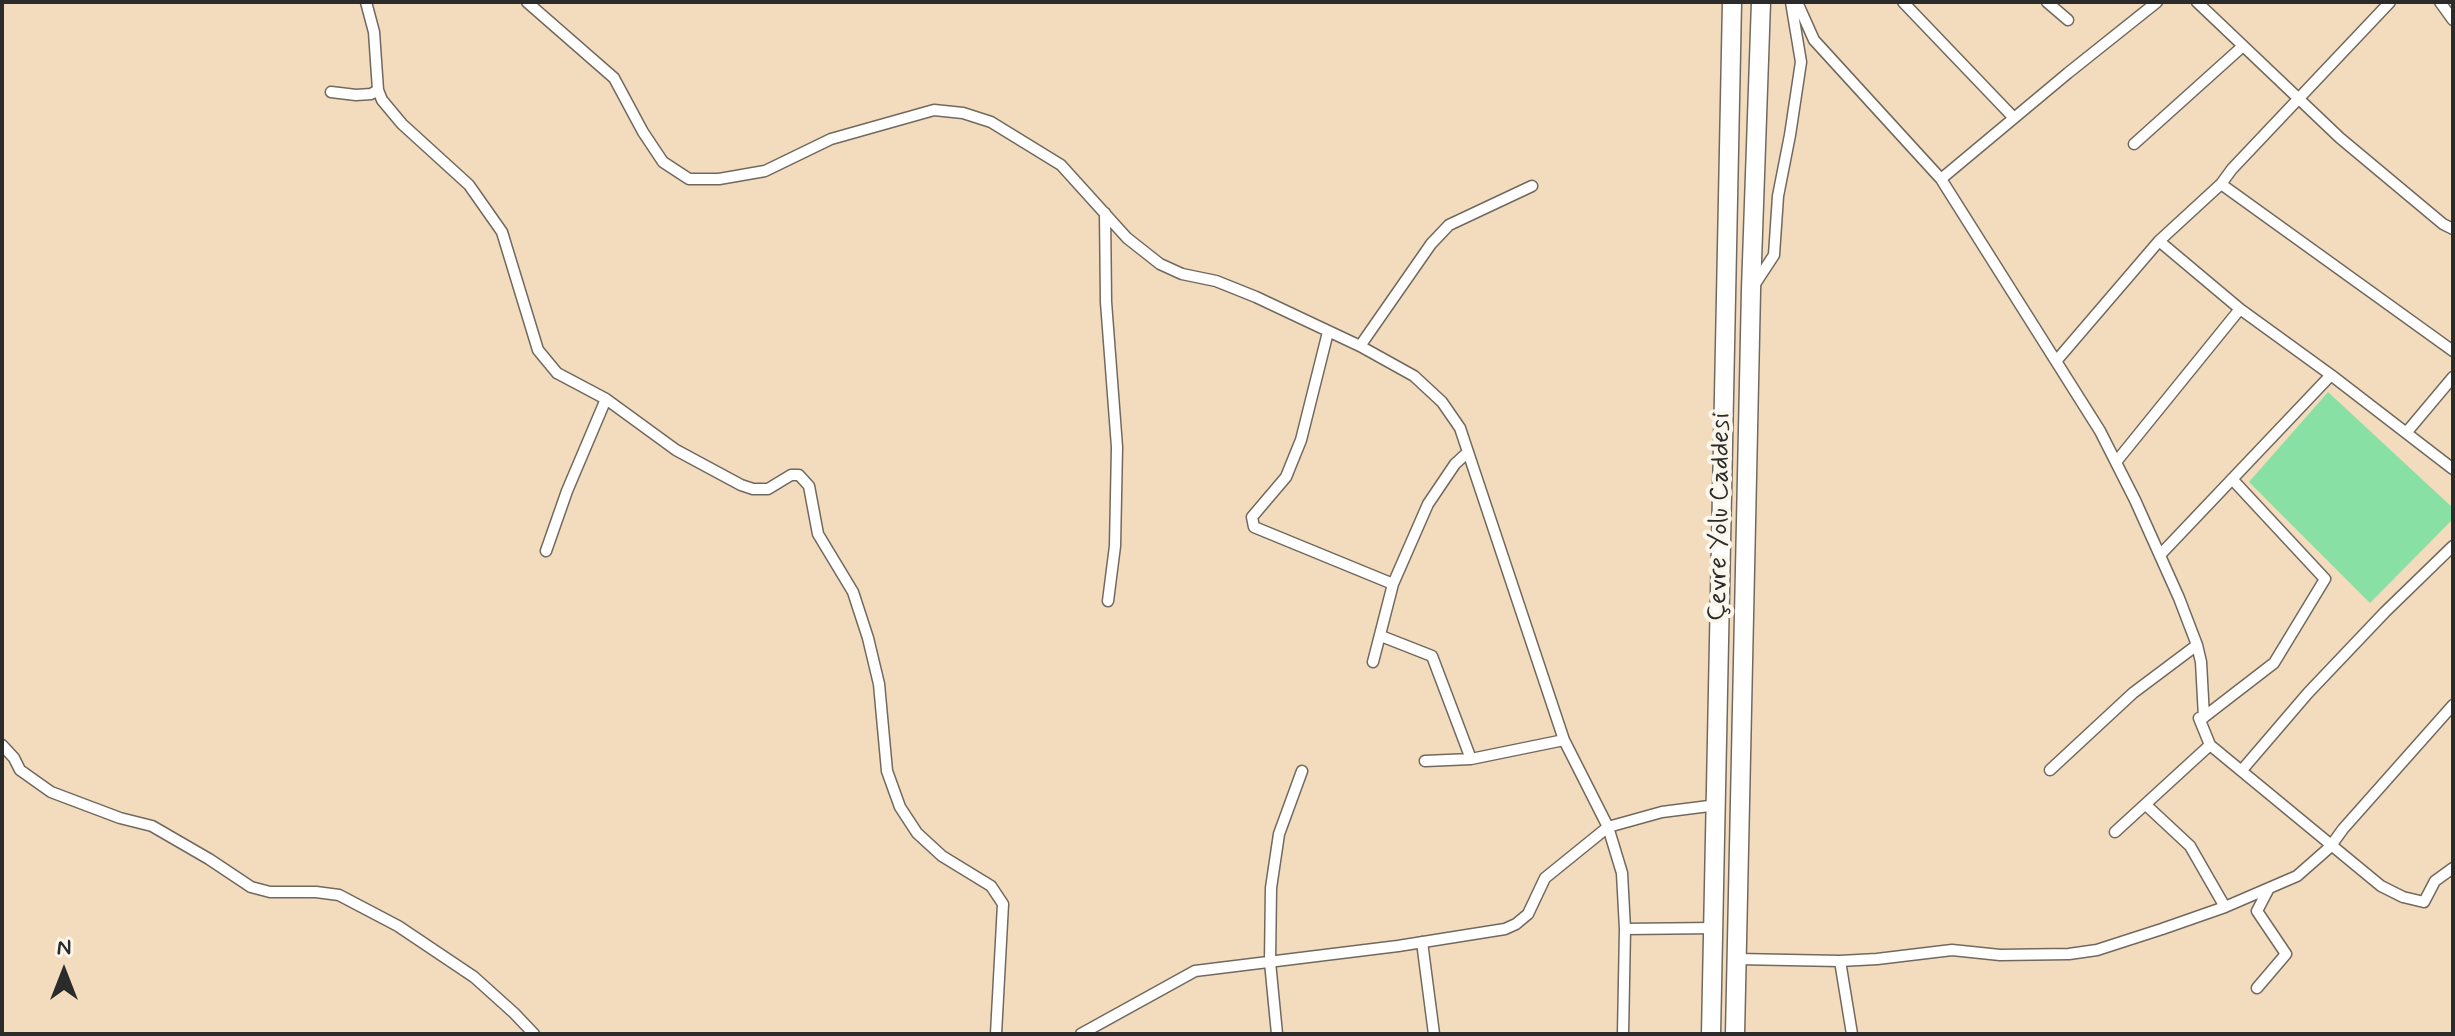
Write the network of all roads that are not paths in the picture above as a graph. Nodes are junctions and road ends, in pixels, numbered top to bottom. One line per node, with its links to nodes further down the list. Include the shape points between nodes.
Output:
1 (366, 2): 16 (street)
2 (527, 2): 24 (street, via 614,78 663,162 689,179 765,171 831,139 934,110 991,122 1023,141 1061,165)
3 (1732, 2): 59 (highway, Çevre Yolu Caddesi)
4 (1761, 2): 27 (highway, Çevre Yolu Caddesi)
5 (1791, 2): 27 (street, via 1801,62 1778,196 1774,255)
6 (1797, 2): 21 (street, via 1814,40)
7 (1904, 2): 19 (street)
8 (2047, 2): 13 (street)
9 (2157, 2): 19 (street)
10 (2197, 2): 15 (street)
11 (2390, 2): 18 (street)
12 (2440, 2): 14 (street)
13 (2068, 20)
14 (2453, 20)
15 (2243, 46): 18 (street); 20 (street)
16 (378, 90): 17 (street, via 356,95); 35 (street, via 402,124 469,185 502,232 538,350 557,373)
17 (331, 92)
18 (2300, 99): 22 (street); 25 (street)
19 (2014, 118): 21 (street)
20 (2134, 144)
21 (1941, 179): 32 (street)
22 (2221, 184): 26 (street); 31 (street)
23 (1532, 186): 30 (street, via 1449,225)
24 (1105, 213): 29 (street, via 1160,264 1256,297); 45 (street, via 1117,447)
25 (2453, 229)
26 (2159, 241): 28 (street); 32 (street)
27 (1751, 290): 70 (highway, Çevre Yolu Caddesi)
28 (2240, 309): 33 (street); 38 (street)
29 (1328, 332): 30 (street); 44 (street, via 1301,440 1286,477 1252,517 1254,527)
30 (1360, 346): 37 (street, via 1414,376 1442,402)
31 (2453, 351)
32 (2057, 360): 38 (street)
33 (2331, 375): 36 (street); 40 (street)
34 (2453, 377): 36 (street)
35 (606, 399): 42 (street); 75 (street, via 676,450 741,485 768,489 799,475 809,486 818,534 853,592 868,638 879,684 887,771 900,807 917,833 942,856 991,886 1003,904)
36 (2406, 433): 39 (street)
37 (1468, 452): 44 (street, via 1428,504); 51 (street)
38 (2116, 462): 43 (street)
39 (2453, 469)
40 (2232, 479): 43 (street); 50 (street, via 2325,579 2274,663)
41 (2453, 546): 57 (street, via 2317,683)
42 (546, 551)
43 (2160, 555): 47 (street)
44 (1393, 584): 46 (street)
45 (1108, 601)
46 (1381, 636): 48 (street); 54 (street, via 1432,656)
47 (2197, 645): 50 (street); 56 (street, via 2133,693)
48 (1373, 662)
49 (2453, 705): 63 (street)
50 (2204, 717): 53 (street, via 2199,718)
51 (1564, 740): 54 (street); 61 (street)
52 (2, 745): 74 (street, via 20,770 51,792 152,826 251,887 339,895 398,926 474,977)
53 (2210, 745): 57 (street); 60 (street)
54 (1471, 759): 55 (street)
55 (1425, 761)
56 (2050, 770)
57 (2242, 770): 63 (street)
58 (1302, 771): 72 (street, via 1279,834 1271,888)
59 (1717, 805): 61 (street, via 1662,812); 67 (highway, Çevre Yolu Caddesi)
60 (2146, 805): 62 (street); 66 (street, via 2190,846)
61 (1608, 827): 68 (street, via 1622,873); 69 (street, via 1545,878 1528,914 1516,924)
62 (2115, 832)
63 (2330, 847): 64 (street, via 2381,886 2424,902 2435,881); 65 (street, via 2297,876)
64 (2453, 868)
65 (2268, 890): 66 (street); 73 (street, via 2257,911 2286,954)
66 (2225, 907): 71 (street, via 2097,950 2069,954 1952,950)
67 (1715, 928): 68 (street); 80 (highway, Çevre Yolu Caddesi)
68 (1625, 929): 79 (street)
69 (1422, 942): 72 (street); 78 (street)
70 (1737, 959): 71 (street); 81 (highway, Çevre Yolu Caddesi)
71 (1840, 961): 82 (street)
72 (1270, 962): 76 (street, via 1195,971); 77 (street)
73 (2257, 988)
74 (534, 1034)
75 (996, 1034)
76 (1081, 1034)
77 (1277, 1034)
78 (1434, 1034)
79 (1623, 1034)
80 (1711, 1034)
81 (1735, 1034)
82 (1852, 1034)

